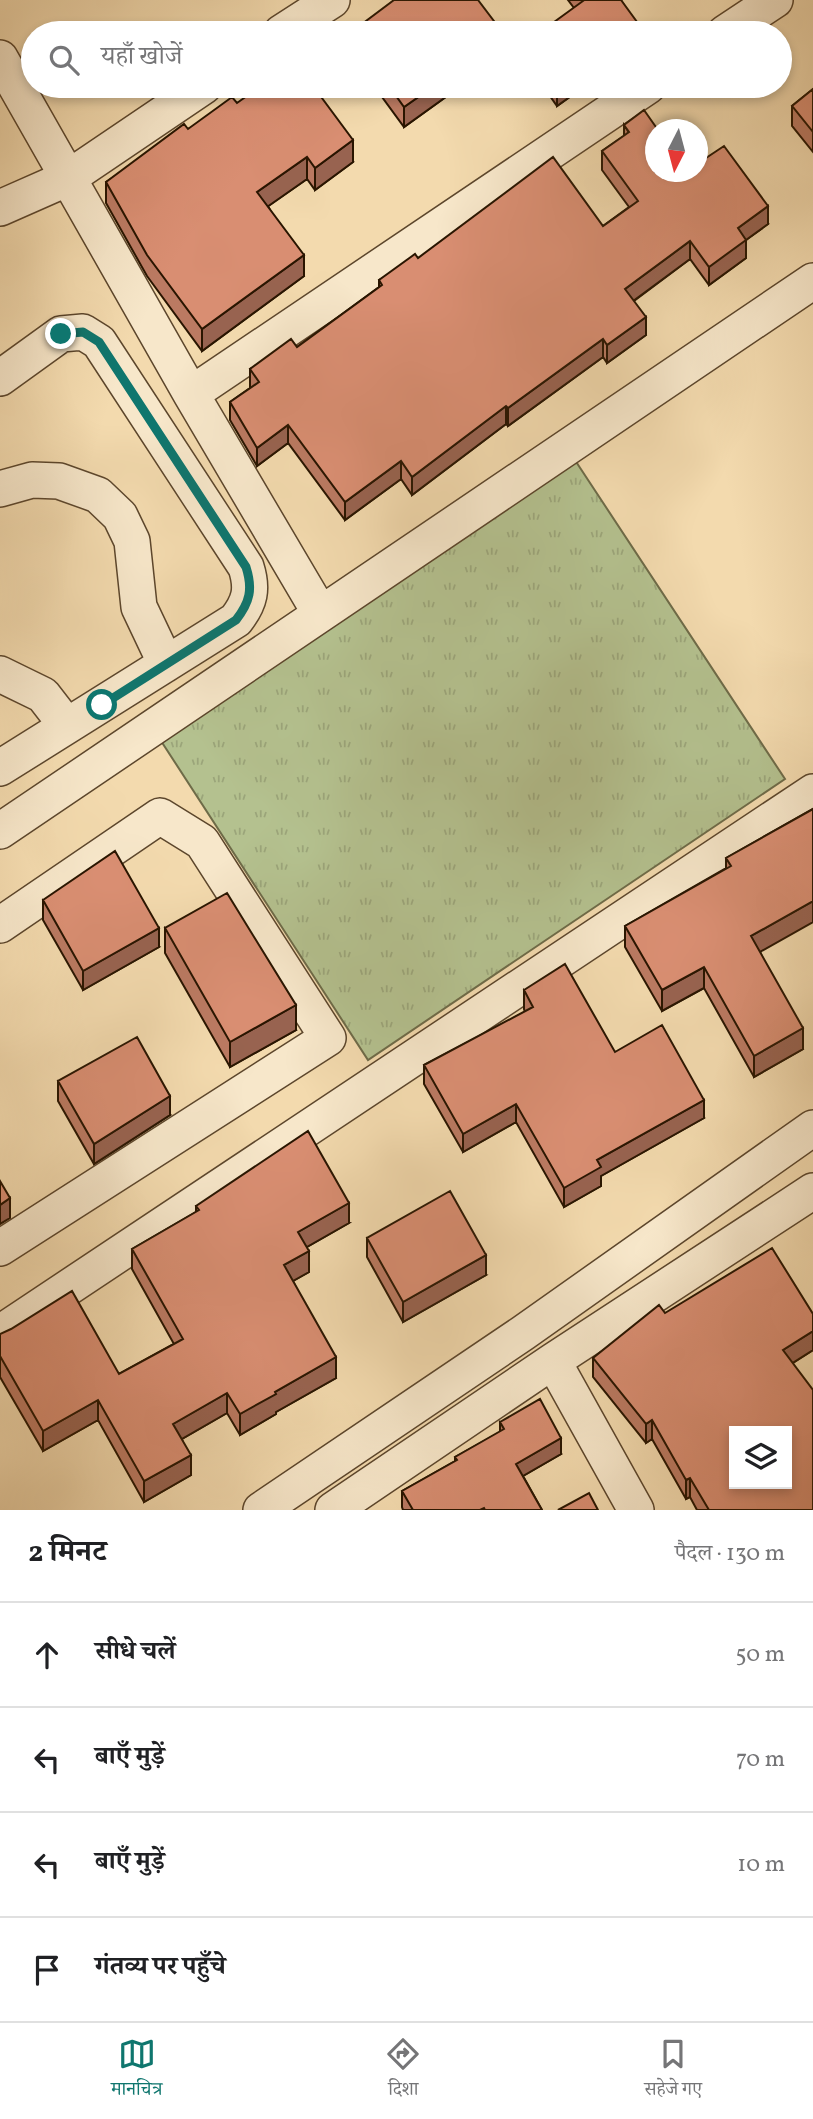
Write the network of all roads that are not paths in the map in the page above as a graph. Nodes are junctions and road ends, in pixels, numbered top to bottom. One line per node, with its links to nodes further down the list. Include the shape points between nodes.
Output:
1 (332, 0): 3 (street)
2 (775, 0): 4 (street)
3 (287, 19)
4 (743, 21)
5 (0, 58): 6 (street)
6 (21, 95)
7 (23, 98): 10 (street)
8 (186, 98): 10 (street)
9 (630, 98): 14 (street)
10 (68, 178): 11 (street); 14 (street)
11 (0, 208)
12 (813, 281): 16 (street)
13 (0, 378): 17 (street, via 61,334 83,332 99,342 246,567 249,596 236,620)
14 (191, 394): 16 (street)
15 (0, 489): 17 (street, via 32,480 59,481 98,495 120,516 132,541 139,607)
16 (320, 613): 22 (street)
17 (166, 664): 19 (street)
18 (0, 674): 19 (street, via 43,695)
19 (67, 726): 20 (street)
20 (0, 768)
21 (813, 792): 28 (street)
22 (0, 831)
23 (0, 925): 27 (street, via 160,816 202,842 328,1038)
24 (813, 1128): 25 (street)
25 (782, 1150): 26 (street); 30 (street)
26 (810, 1200): 29 (street)
27 (0, 1248)
28 (0, 1332)
29 (553, 1361): 31 (street); 32 (street)
30 (261, 1510)
31 (333, 1510)
32 (636, 1510)

